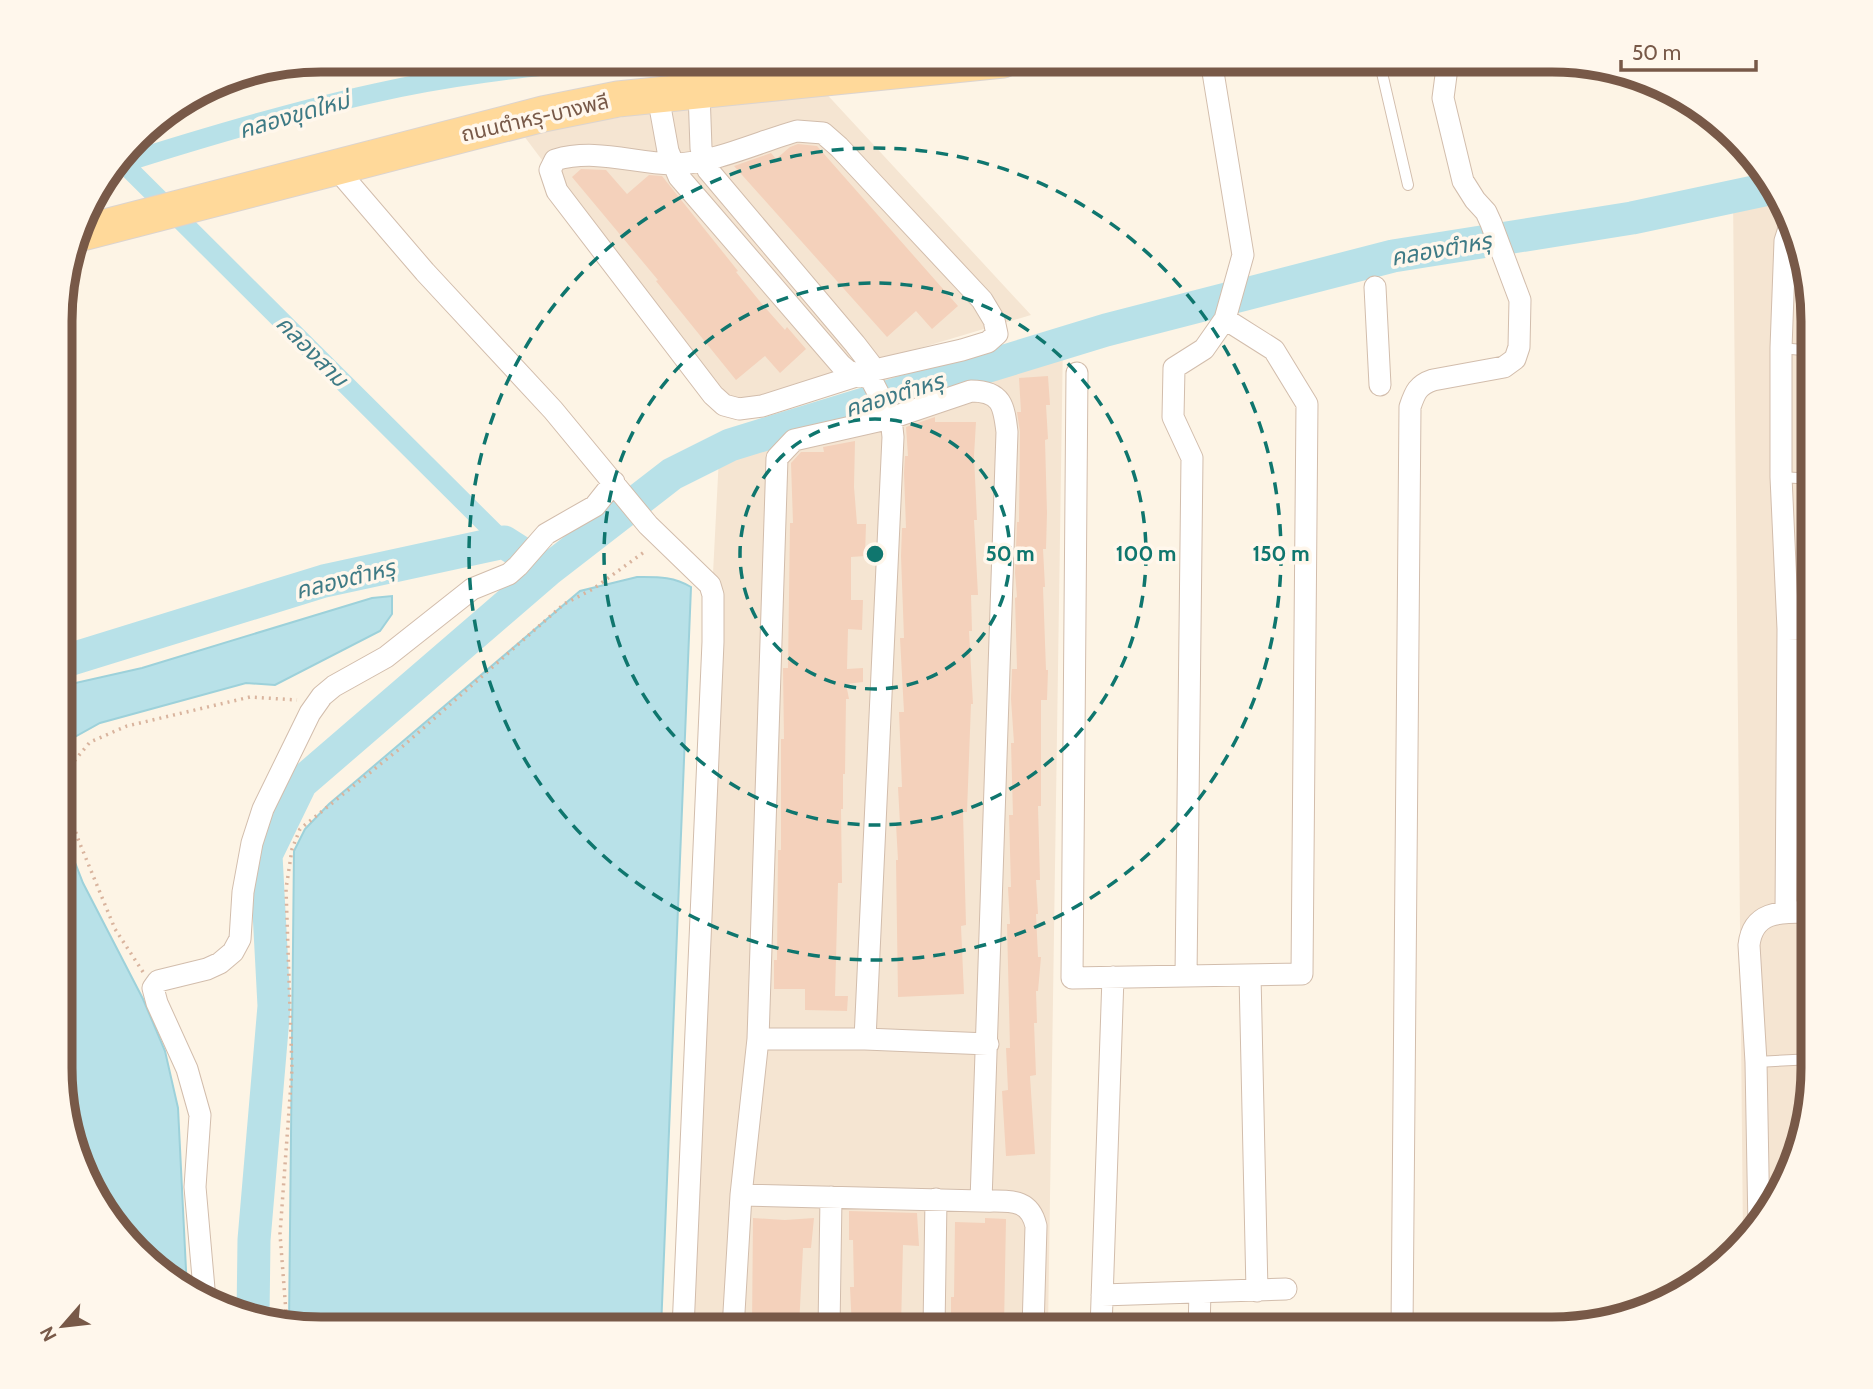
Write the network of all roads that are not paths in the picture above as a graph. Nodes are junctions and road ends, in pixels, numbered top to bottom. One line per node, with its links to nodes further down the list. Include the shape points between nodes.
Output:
1 (876, 72): 5 (main road, ถนนตำหรุ-บางพลี)
2 (1213, 72): 14 (street, via 1243,255)
3 (1381, 72): 10 (lane)
4 (1446, 72): 19 (street, via 1443,98 1463,181 1486,212 1520,300 1519,347 1515,359 1504,367 1433,380)
5 (699, 92): 6 (main road, ถนนตำหรุ-บางพลี); 7 (street)
6 (658, 96): 8 (street); 9 (main road, ถนนตำหรุ-บางพลี, via 543,114)
7 (704, 160): 8 (street); 18 (street); 18 (street, via 797,131 822,133 982,300 994,320 997,334 988,342)
8 (673, 164): 18 (street, via 679,177 841,365); 18 (street, via 571,155 555,160 550,170 557,191 713,395 724,405 739,409)
9 (335, 167): 11 (main road, ถนนตำหรุ-บางพลี); 23 (street)
10 (1408, 185)
11 (89, 231)
12 (1786, 236): 15 (street)
13 (1375, 287): 19 (street, via 1374,384)
14 (1225, 319): 30 (street, via 1275,350 1307,404 1302,974); 31 (street, via 1204,349 1174,368 1173,417 1192,458)
15 (1781, 348): 16 (lane); 21 (street)
16 (1801, 350)
17 (1077, 373): 32 (street, via 1072,978)
18 (869, 377): 20 (street)
19 (1415, 392): 55 (street, via 1409,421)
20 (888, 412): 33 (street, via 893,437); 34 (street, via 794,440 777,458); 35 (street, via 971,391 984,391 1003,405 1007,432)
21 (1781, 477): 22 (lane); 25 (street)
22 (1801, 478)
23 (627, 498): 43 (street, via 595,506 546,534 509,574 472,589 386,657 334,686 317,702 263,808 243,892 240,939 233,952 207,969 158,982 153,988 187,1069 200,1115 195,1187); 48 (street, via 710,585 713,595)
24 (1801, 628): 25 (street)
25 (1788, 629): 26 (street)
26 (1786, 764): 27 (lane); 28 (street)
27 (1801, 765)
28 (1786, 912): 29 (street); 37 (street, via 1759,920 1751,930)
29 (1801, 912)
30 (1251, 975): 31 (street); 45 (street)
31 (1186, 976): 32 (street)
32 (1113, 977): 47 (street)
33 (865, 1039): 34 (street); 35 (street)
34 (758, 1040): 39 (street)
35 (988, 1044): 42 (street)
36 (1801, 1060): 37 (lane)
37 (1756, 1062): 38 (street)
38 (1769, 1189)
39 (741, 1195): 40 (street); 49 (street)
40 (831, 1197): 41 (street); 50 (street)
41 (936, 1199): 42 (street); 51 (street)
42 (981, 1201): 52 (street, via 1016,1203 1033,1213)
43 (204, 1288)
44 (1286, 1289): 45 (street)
45 (1258, 1291): 46 (street)
46 (1200, 1292): 47 (street); 54 (street)
47 (1102, 1295): 53 (street)
48 (684, 1317)
49 (734, 1317)
50 (829, 1317)
51 (934, 1317)
52 (1033, 1317)
53 (1101, 1317)
54 (1199, 1317)
55 (1402, 1317)

